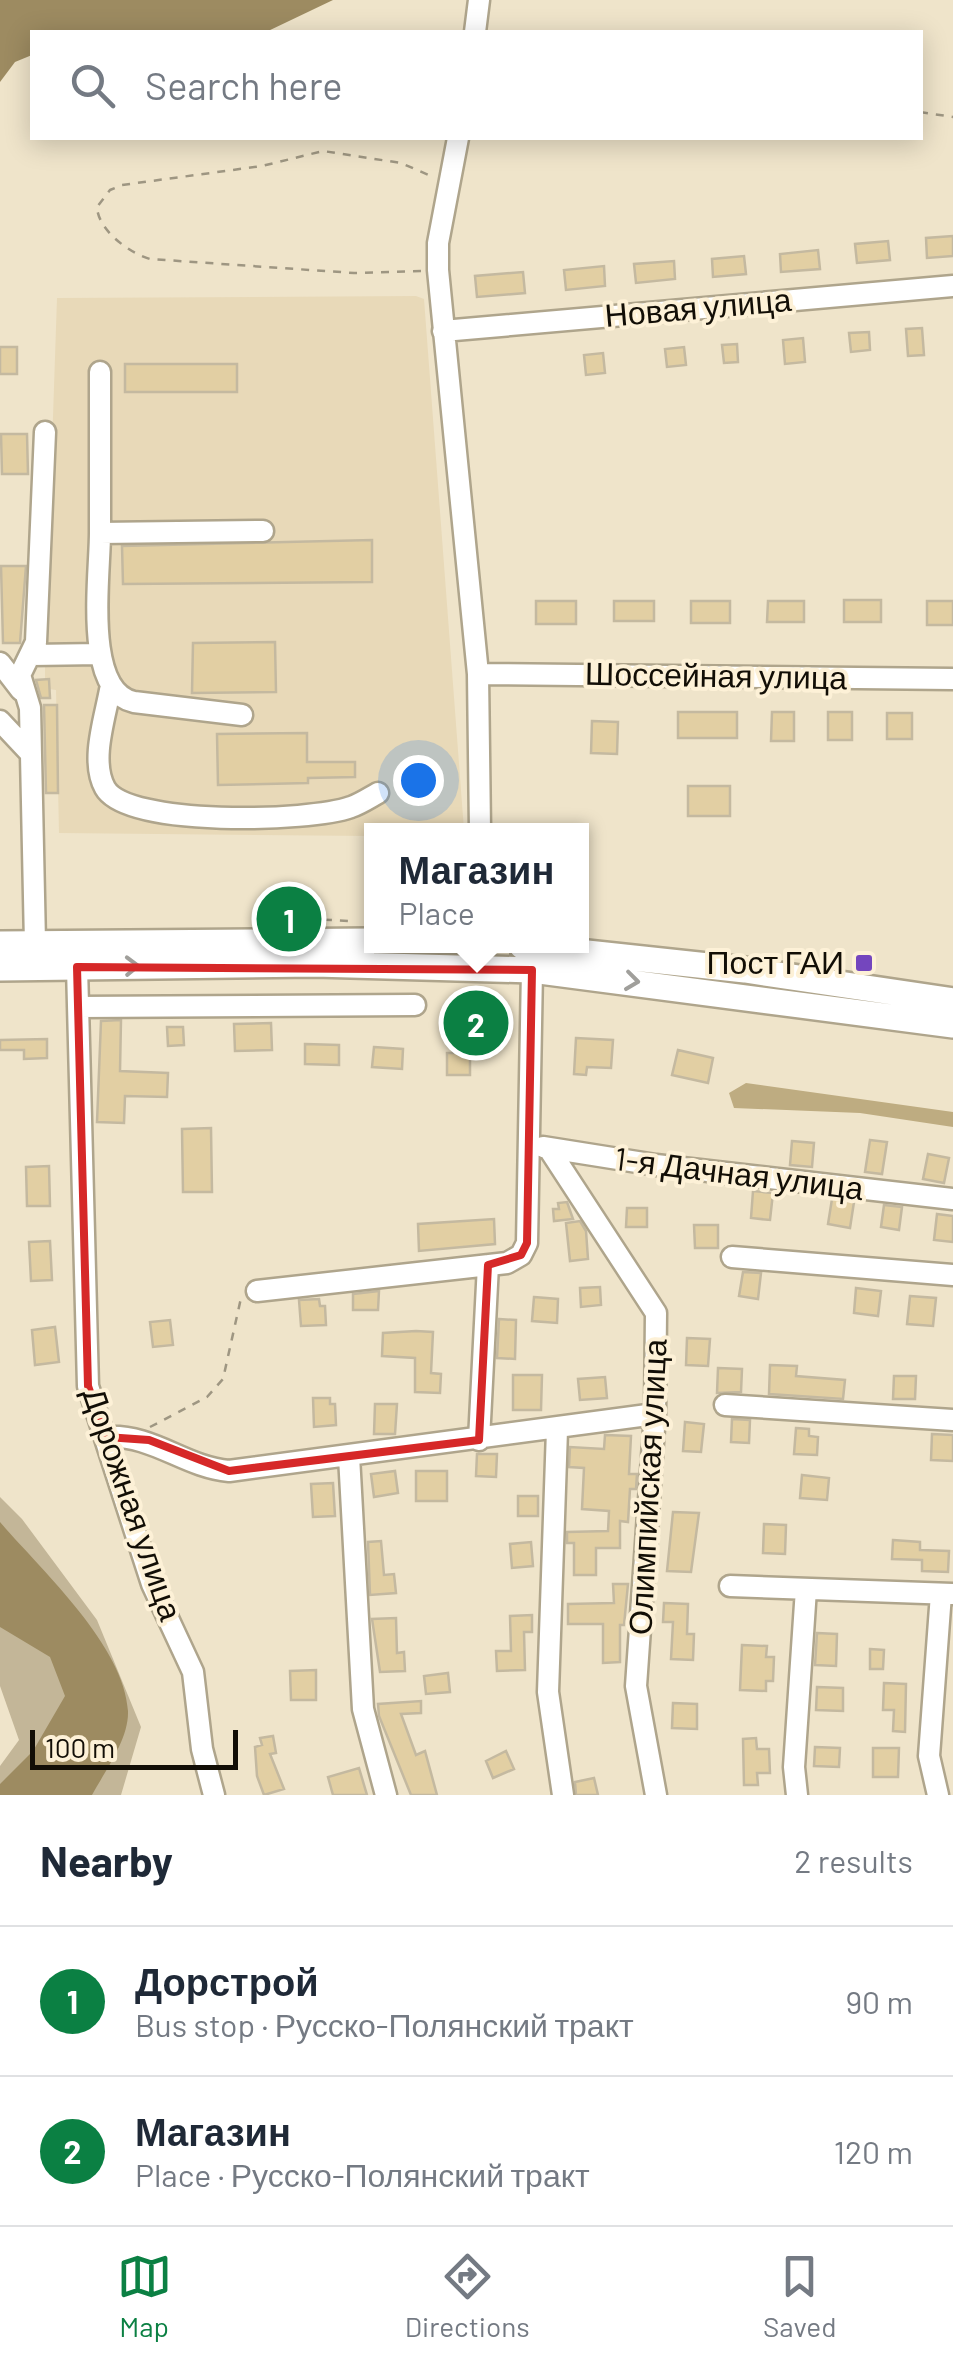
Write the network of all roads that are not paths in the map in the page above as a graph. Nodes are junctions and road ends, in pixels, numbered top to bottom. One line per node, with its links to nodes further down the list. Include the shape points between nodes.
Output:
1 (479, 0): 2 (street)
2 (476, 30)
3 (458, 140): 5 (street, via 438,270)
4 (953, 286): 5 (street, Новая улица)
5 (443, 331): 13 (street)
6 (100, 372): 9 (street)
7 (44, 432): 10 (street)
8 (263, 532): 9 (street)
9 (100, 534): 11 (street)
10 (31, 654): 11 (street); 15 (street)
11 (100, 654): 16 (street)
12 (0, 663): 15 (street)
13 (478, 674): 14 (street, Шоссейная улица); 21 (street)
14 (953, 679)
15 (21, 690): 19 (street, via 30,708)
16 (110, 690): 17 (street, via 134,702); 20 (street, via 99,768 111,796 130,808 284,816 352,807)
17 (242, 714)
18 (0, 721): 19 (street)
19 (31, 754): 23 (street)
20 (378, 793)
21 (480, 823)
22 (364, 941): 23 (main road)
23 (35, 943): 24 (main road)
24 (0, 944)
25 (527, 958): 26 (main road, one-way to 25); 28 (main road, via 745,970); 31 (main road, one-way to 31); 32 (street)
26 (77, 967): 27 (main road); 30 (street, Дорожная улица)
27 (0, 968)
28 (953, 1001)
29 (415, 1004): 30 (street)
30 (78, 1007): 43 (street, Дорожная улица, via 88,1386)
31 (953, 1025)
32 (526, 1144): 33 (street, 1-я Дачная улица); 36 (street, via 527,1243 521,1255)
33 (548, 1148): 34 (street, 1-я Дачная улица); 40 (street, Олимпийская улица, via 656,1312)
34 (953, 1199)
35 (732, 1256): 37 (street)
36 (488, 1265): 38 (street); 44 (street)
37 (953, 1275)
38 (257, 1291)
39 (725, 1406): 41 (street)
40 (656, 1414): 42 (street); 52 (street, Олимпийская улица, via 636,1686)
41 (953, 1420)
42 (557, 1430): 44 (street); 51 (street, via 548,1692)
43 (106, 1437): 45 (street, via 149,1440 193,1463 229,1471); 49 (street, Дорожная улица, via 152,1584 193,1672)
44 (478, 1440): 45 (street)
45 (349, 1456): 50 (street, via 363,1709)
46 (730, 1586): 47 (street)
47 (806, 1589): 48 (street); 53 (street)
48 (947, 1594): 54 (street, via 929,1756)
49 (214, 1795)
50 (386, 1795)
51 (563, 1795)
52 (656, 1795)
53 (797, 1795)
54 (938, 1795)

